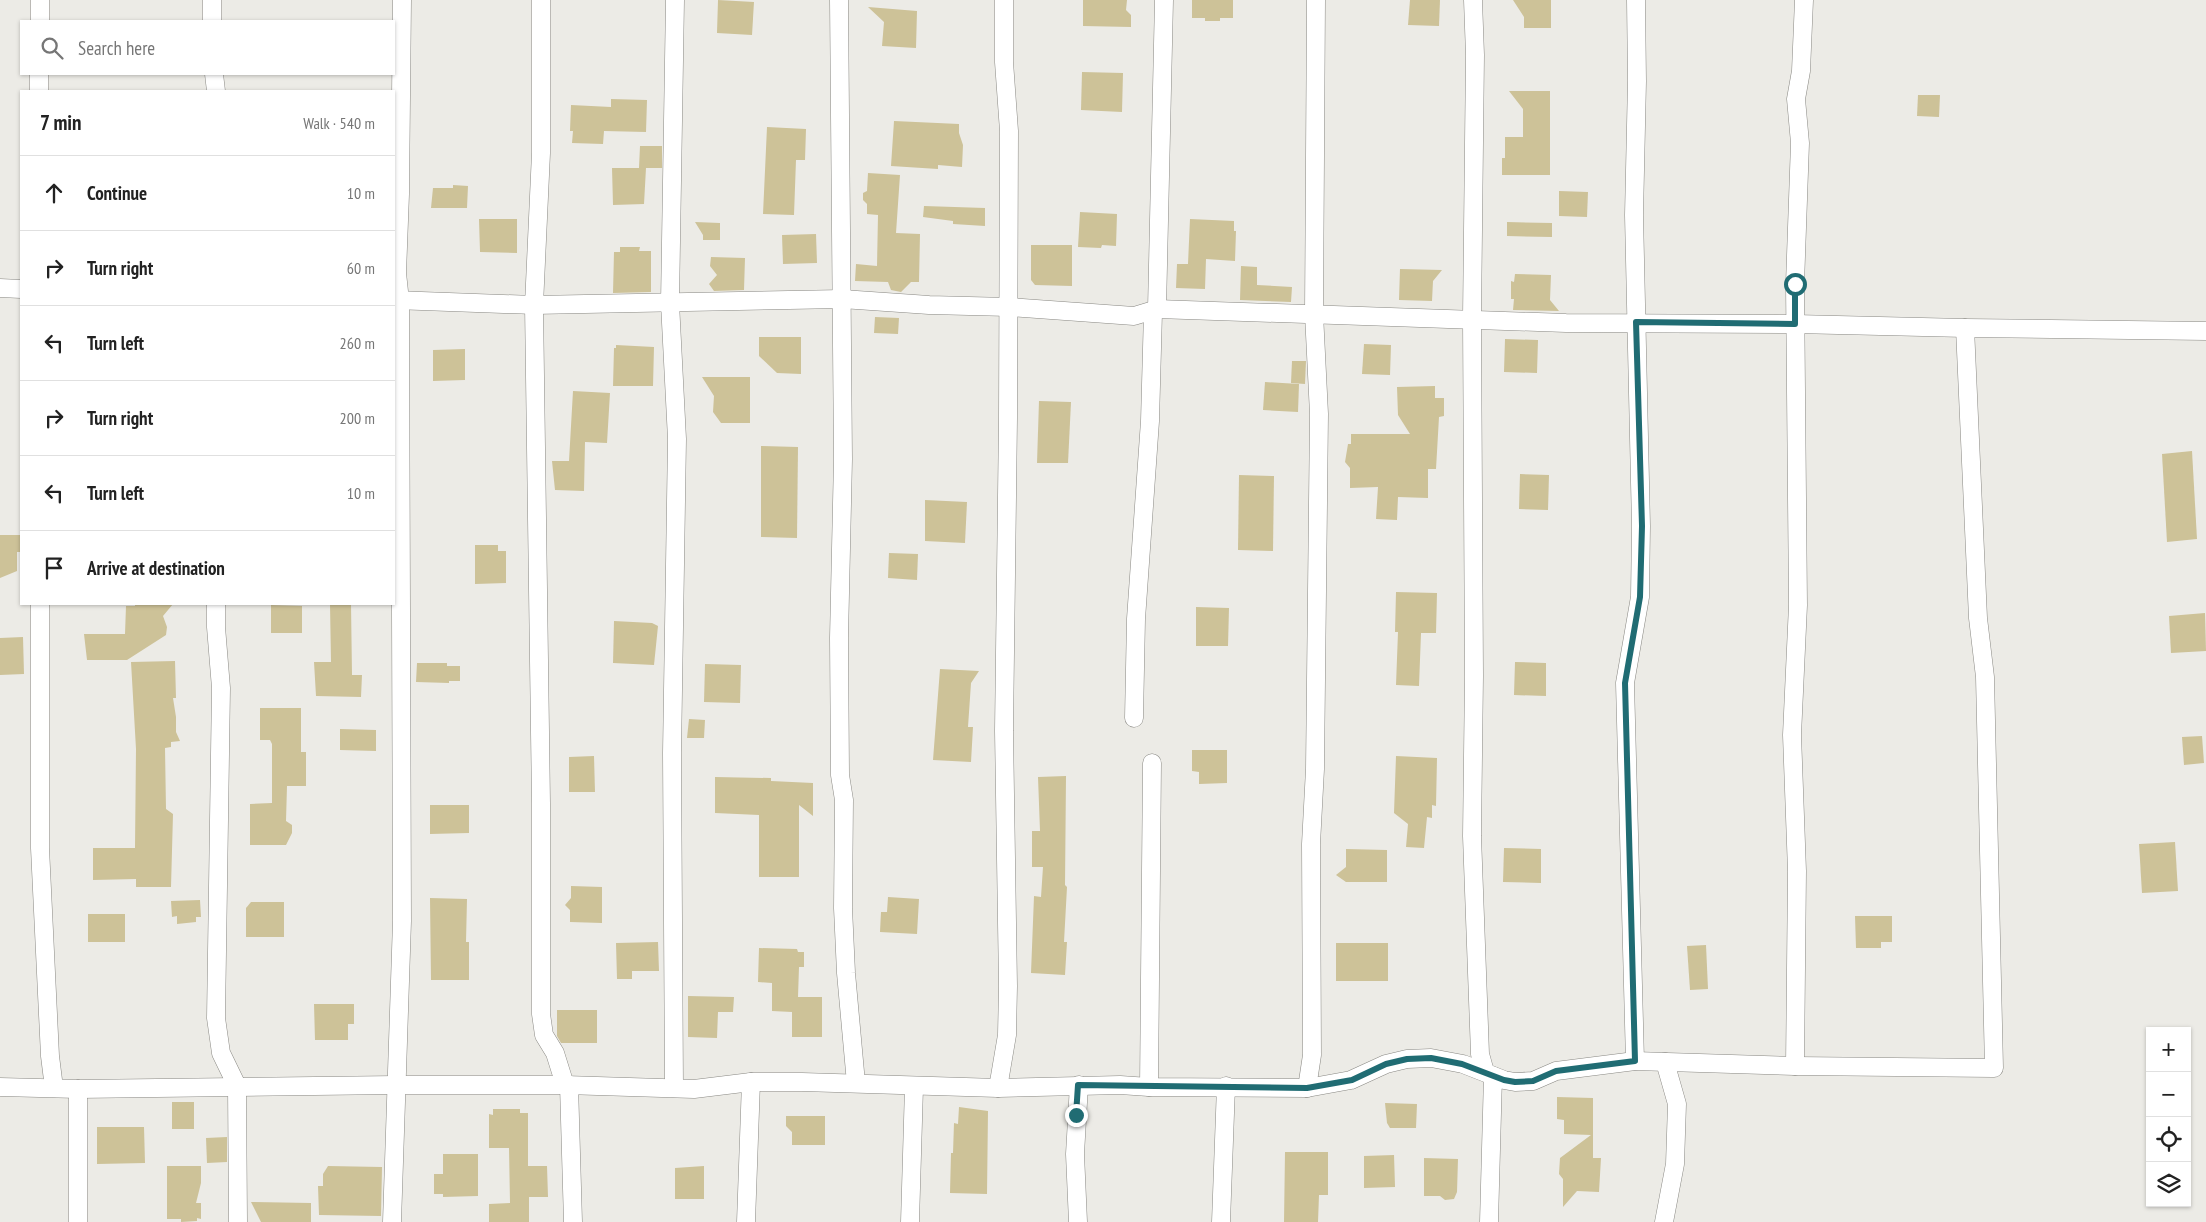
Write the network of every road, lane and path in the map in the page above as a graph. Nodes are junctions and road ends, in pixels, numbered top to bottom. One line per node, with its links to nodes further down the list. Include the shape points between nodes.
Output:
1 (40, 0): 13 (street)
2 (212, 0): 14 (street)
3 (402, 0): 22 (street)
4 (541, 0): 24 (street, via 541,153)
5 (675, 0): 23 (street)
6 (839, 0): 21 (street)
7 (1004, 0): 25 (street, via 1009,131)
8 (1164, 0): 26 (street)
9 (1316, 0): 27 (street)
10 (1473, 0): 28 (street)
11 (1636, 0): 29 (street)
12 (1804, 0): 30 (street, via 1802,71 1796,99 1800,143)
13 (40, 20)
14 (212, 20)
15 (39, 75): 17 (street)
16 (214, 75): 18 (street)
17 (39, 90)
18 (216, 90)
19 (0, 288): 20 (street)
20 (20, 289)
21 (842, 299): 23 (street); 25 (street); 42 (street, via 840,775 844,800 843,908)
22 (397, 300): 24 (street); 43 (street, via 402,921)
23 (670, 303): 24 (street); 52 (street, via 677,439 672,753)
24 (534, 305): 44 (street, via 542,803 540,1014 544,1035)
25 (1009, 306): 26 (street, via 1134,316); 53 (street, via 1004,731 1008,986 1006,1035)
26 (1155, 310): 27 (street); 35 (street, via 1134,651)
27 (1314, 314): 28 (street); 54 (street, via 1319,434 1316,769 1311,844 1312,1055)
28 (1472, 318): 29 (street, via 1566,323); 40 (street, via 1472,836 1480,1054)
29 (1636, 322): 30 (street); 37 (street, via 1642,526 1640,597 1625,683)
30 (1795, 324): 31 (street); 39 (street, via 1798,585 1792,735 1797,871)
31 (1965, 328): 32 (street); 39 (street, via 1978,618 1985,677 1994,1068)
32 (2206, 331)
33 (40, 605): 51 (street, via 40,848)
34 (216, 605): 46 (street, via 221,697 216,1018 221,1053)
35 (1134, 718)
36 (1152, 764): 50 (street)
37 (1635, 1061): 38 (street); 40 (street, via 1556,1071 1533,1081 1515,1082)
38 (1665, 1062): 39 (street); 65 (street, via 1677,1104 1675,1164)
39 (1795, 1066)
40 (1489, 1074): 54 (street, via 1431,1058 1407,1059 1386,1064 1352,1080); 64 (street)
41 (751, 1082): 42 (street); 52 (street, via 694,1089); 60 (street)
42 (856, 1083): 49 (street)
43 (396, 1085): 44 (street); 46 (street); 58 (street)
44 (567, 1085): 52 (street); 59 (street)
45 (1078, 1085): 50 (street); 53 (street); 62 (street, via 1075,1154)
46 (237, 1086): 55 (street); 57 (street)
47 (1226, 1086): 50 (street); 54 (street); 63 (street)
48 (0, 1087): 51 (street)
49 (914, 1087): 53 (street); 61 (street)
50 (1149, 1087)
51 (54, 1088): 55 (street)
52 (674, 1088)
53 (998, 1088)
54 (1307, 1088)
55 (78, 1089): 56 (street)
56 (78, 1222)
57 (238, 1222)
58 (392, 1222)
59 (573, 1222)
60 (746, 1222)
61 (910, 1222)
62 (1078, 1222)
63 (1221, 1222)
64 (1489, 1222)
65 (1664, 1222)

